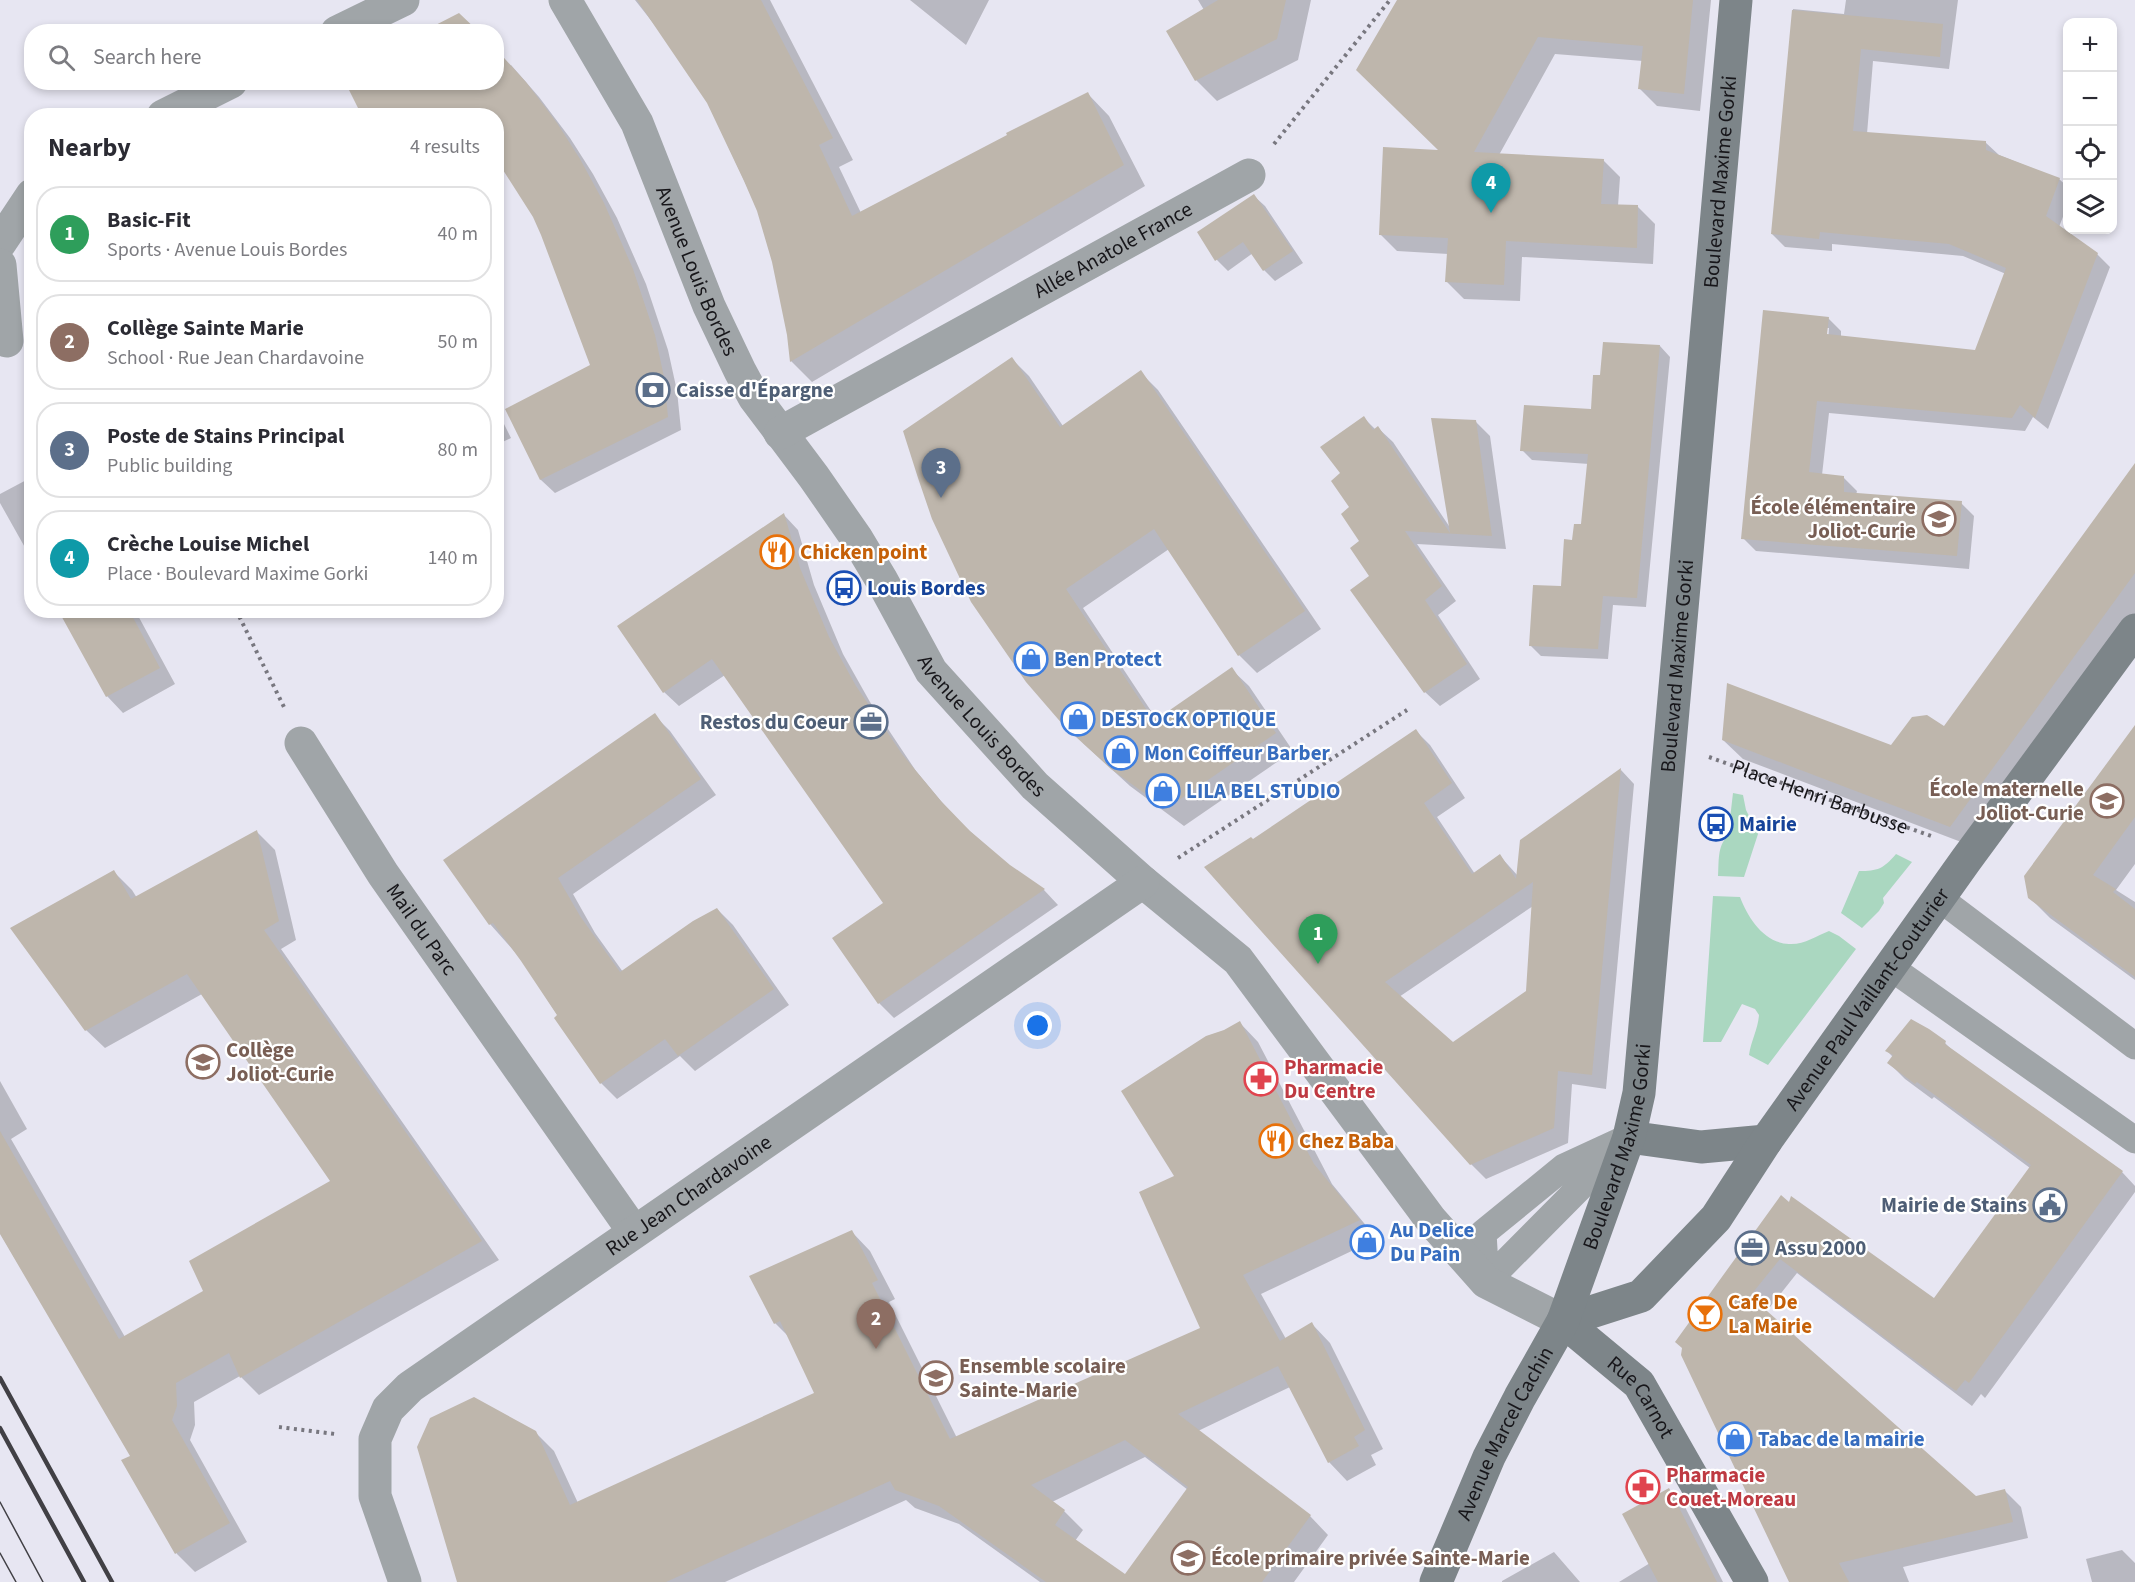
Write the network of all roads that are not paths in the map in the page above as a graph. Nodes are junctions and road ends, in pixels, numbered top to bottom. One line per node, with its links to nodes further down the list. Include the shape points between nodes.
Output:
1 (403, 0): 4 (street)
2 (565, 0): 12 (street, Avenue Louis Bordes, via 637,123 724,340 754,397)
3 (1736, 0): 19 (main road, Boulevard Maxime Gorki, via 1640,1093)
4 (354, 24)
5 (215, 90): 6 (street)
6 (179, 108)
7 (1249, 175): 12 (street, Allée Anatole France)
8 (24, 207): 9 (street)
9 (0, 243)
10 (0, 265): 11 (street)
11 (7, 341)
12 (780, 433): 15 (street, Avenue Louis Bordes, via 856,539 931,671 1035,786)
13 (2135, 630): 16 (main road, Avenue Paul Vaillant-Couturier)
14 (302, 743): 22 (street, Mail du Parc, via 383,874)
15 (1143, 882): 22 (street, Rue Jean Chardavoine); 23 (street, Avenue Louis Bordes, via 1238,960 1431,1220)
16 (1939, 898): 17 (main road, Avenue Paul Vaillant-Couturier); 18 (lane)
17 (1890, 967): 20 (lane); 21 (main road, Avenue Paul Vaillant-Couturier)
18 (2135, 1046)
19 (1629, 1137): 21 (main road, via 1701,1147); 23 (lane); 23 (lane, via 1564,1167 1484,1233); 24 (main road, Boulevard Maxime Gorki)
20 (2135, 1140)
21 (1766, 1142): 24 (main road, Avenue Paul Vaillant-Couturier, via 1716,1218 1641,1296)
22 (634, 1232): 25 (street, Rue Jean Chardavoine, via 410,1387 388,1409 375,1439 375,1496)
23 (1486, 1282): 24 (street, Avenue Louis Bordes)
24 (1563, 1322): 26 (main road, Avenue Marcel Cachin, via 1489,1457); 27 (main road, Rue Carnot, via 1639,1384)
25 (405, 1582)
26 (1436, 1582)
27 (1752, 1582)

